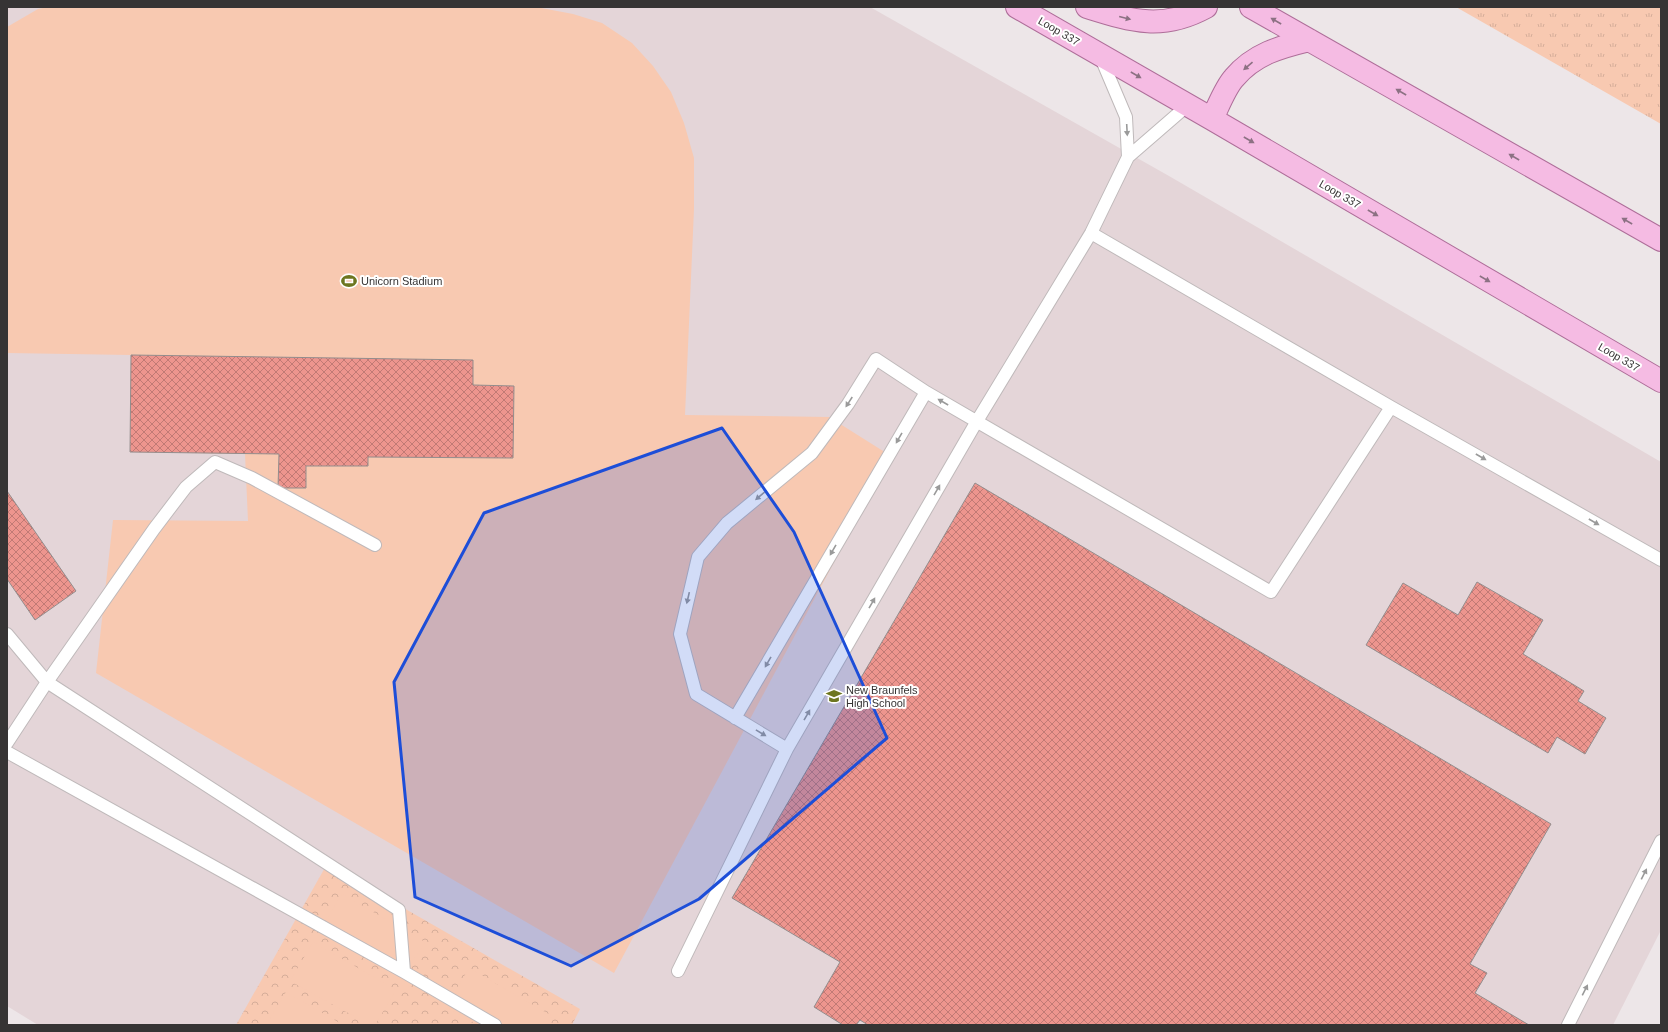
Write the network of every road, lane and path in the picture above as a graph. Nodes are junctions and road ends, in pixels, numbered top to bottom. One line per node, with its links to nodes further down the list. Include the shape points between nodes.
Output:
1 (1017, 7): 6 (main road, Loop 337)
2 (1087, 7): 3 (main road, one-way to 3, via 1128,20 1158,22 1192,15)
3 (1206, 7)
4 (1250, 7): 5 (main road, one-way to 4)
5 (1309, 40): 8 (main road, one-way to 8, via 1275,49 1251,62 1233,79); 11 (main road, one-way to 5)
6 (1100, 55): 7 (main road, Loop 337, one-way to 7); 9 (lane, one-way to 9, via 1126,116)
7 (1188, 105): 8 (main road, Loop 337); 9 (lane)
8 (1212, 119): 12 (main road, Loop 337, one-way to 12)
9 (1128, 158): 10 (lane)
10 (1091, 233): 14 (lane); 15 (lane)
11 (1661, 240)
12 (1661, 382)
13 (926, 392): 15 (lane, one-way to 13); 20 (lane, one-way to 20); 20 (lane, one-way to 20, via 876,359 848,404 812,453 727,523 698,557 680,634 696,694)
14 (1391, 407): 15 (lane, via 1271,592); 17 (lane, one-way to 17)
15 (976, 421): 22 (lane, one-way to 15)
16 (375, 545): 19 (lane, via 252,478 215,462 186,487)
17 (1661, 560)
18 (7, 634): 19 (lane)
19 (47, 682): 21 (lane); 26 (lane, via 399,910)
20 (735, 718): 22 (lane, one-way to 22)
21 (7, 743)
22 (787, 749): 25 (lane)
23 (7, 752): 26 (lane)
24 (1661, 841): 28 (lane, one-way to 24)
25 (678, 971)
26 (404, 972): 27 (lane)
27 (495, 1025)
28 (1568, 1025)

